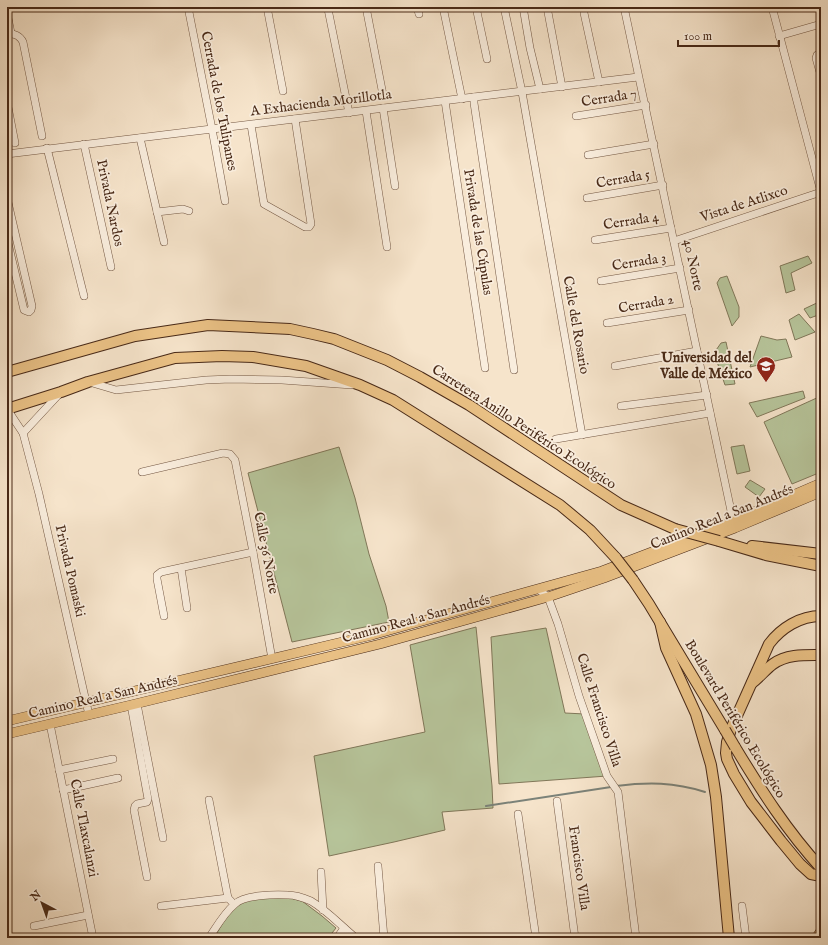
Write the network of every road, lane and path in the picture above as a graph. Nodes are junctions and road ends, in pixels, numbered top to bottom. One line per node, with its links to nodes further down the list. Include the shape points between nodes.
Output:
1 (188, 7): 38 (street, Cerrada de los Tulipanes)
2 (267, 7): 24 (street)
3 (366, 7): 26 (street)
4 (443, 7): 28 (street)
5 (476, 7): 18 (street)
6 (504, 7): 25 (street, Calle del Rosario)
7 (523, 7): 23 (street)
8 (547, 7): 22 (street)
9 (624, 7): 20 (street, 40 Norte)
10 (772, 7): 16 (street)
11 (328, 8): 34 (street)
12 (7, 13): 15 (street)
13 (584, 13): 21 (street)
14 (821, 24): 16 (street)
15 (9, 34): 39 (street, via 22,38)
16 (779, 36): 49 (street)
17 (819, 54): 19 (street, via 816,58)
18 (486, 59)
19 (821, 76)
20 (638, 77): 21 (street, A Exhacienda Morillotla); 31 (street, 40 Norte)
21 (599, 82): 22 (street, A Exhacienda Morillotla)
22 (562, 87): 23 (street, A Exhacienda Morillotla)
23 (540, 89): 25 (street, A Exhacienda Morillotla)
24 (283, 91)
25 (522, 92): 27 (street, A Exhacienda Morillotla); 82 (street, Calle del Rosario)
26 (383, 95)
27 (474, 97): 28 (street, A Exhacienda Morillotla); 72 (street)
28 (462, 99): 29 (street, A Exhacienda Morillotla)
29 (445, 101): 32 (street, A Exhacienda Morillotla); 71 (street, Privada de las Cúpulas)
30 (7, 102): 41 (street)
31 (646, 105): 35 (street, Cerrada 7); 43 (street, 40 Norte)
32 (383, 108): 33 (street, A Exhacienda Morillotla); 48 (street)
33 (366, 111): 34 (street, A Exhacienda Morillotla); 60 (street)
34 (350, 113): 36 (street, A Exhacienda Morillotla)
35 (576, 116)
36 (295, 119): 37 (street, A Exhacienda Morillotla); 37 (street, via 311,224 305,228 264,204)
37 (251, 125): 38 (street, A Exhacienda Morillotla)
38 (212, 129): 40 (street, A Exhacienda Morillotla); 52 (street, Cerrada de los Tulipanes)
39 (42, 136)
40 (140, 138): 42 (street, A Exhacienda Morillotla); 54 (street)
41 (15, 143)
42 (84, 144): 44 (street, A Exhacienda Morillotla); 62 (street, Privada Nardos)
43 (654, 144): 46 (street); 47 (street, 40 Norte)
44 (47, 148): 45 (street, A Exhacienda Morillotla); 66 (street)
45 (7, 154)
46 (588, 155)
47 (663, 185): 51 (street, Cerrada 5); 55 (street, 40 Norte)
48 (395, 186)
49 (821, 192): 58 (street, Vista de Atlixco)
50 (7, 198): 61 (street)
51 (587, 198)
52 (224, 201)
53 (189, 211): 54 (street, via 183,209)
54 (157, 212): 59 (street)
55 (672, 228): 57 (street, Cerrada 4); 58 (street, 40 Norte)
56 (7, 239): 63 (street)
57 (595, 240)
58 (674, 241): 64 (street, 40 Norte)
59 (164, 242)
60 (388, 247)
61 (23, 266): 63 (street); 63 (street, via 32,306 29,312 24,310)
62 (111, 267)
63 (14, 268)
64 (680, 268): 65 (street, Cerrada 3); 67 (street, 40 Norte)
65 (601, 281)
66 (84, 296)
67 (689, 310): 68 (street, Cerrada 2); 69 (street, 40 Norte)
68 (607, 323)
69 (697, 351): 70 (street); 77 (street, 40 Norte)
70 (615, 366)
71 (485, 368)
72 (514, 370)
73 (7, 372): 88 (highway, Carretera Anillo Periférico Ecológico, bridge, via 135,336 208,324 290,329 313,334 381,357 420,377 469,405 620,505 675,529)
74 (88, 382): 75 (street, via 116,390 224,379); 75 (highway, via 175,358 222,356 253,357 306,366); 76 (highway)
75 (360, 385): 99 (highway, Boulevard Periférico Ecológico, bridge, via 393,400 560,505 590,530 616,558)
76 (61, 392): 79 (highway); 81 (street)
77 (707, 395): 78 (street); 80 (street, 40 Norte)
78 (621, 406)
79 (7, 409): 81 (street, Privada Pomaski)
80 (710, 413): 82 (street); 87 (street, 40 Norte)
81 (23, 433): 106 (street, Privada Pomaski)
82 (582, 435): 83 (street)
83 (556, 439)
84 (142, 472): 89 (street, Calle 36 Norte, via 223,453 230,454 234,460)
85 (821, 483): 87 (main road, Camino Real a San Andrés)
86 (821, 492): 87 (main road, Camino Real a San Andrés)
87 (734, 524): 93 (main road, Camino Real a San Andrés, via 602,571); 94 (main road, Camino Real a San Andrés, via 604,578)
88 (730, 544): 90 (highway); 91 (highway, via 766,555)
89 (253, 552): 92 (street); 102 (street, Calle 36 Norte)
90 (821, 554)
91 (821, 566)
92 (181, 568): 95 (street); 96 (street, via 157,575)
93 (538, 589): 94 (street); 97 (main road, Camino Real a San Andrés)
94 (548, 597): 100 (main road, Camino Real a San Andrés); 141 (street, Calle Francisco Villa, via 607,776 618,792)
95 (187, 608)
96 (164, 616)
97 (440, 616): 100 (main road); 102 (main road, Camino Real a San Andrés)
98 (821, 616): 104 (highway, via 804,618 774,638 763,655)
99 (660, 622): 121 (highway, Boulevard Periférico Ecológico, bridge, via 763,793 791,833); 142 (highway, via 666,648 696,714 711,765)
100 (445, 627): 105 (main road, Camino Real a San Andrés)
101 (821, 656): 104 (highway, via 794,655 772,664)
102 (272, 659): 103 (main road, Camino Real a San Andrés)
103 (179, 681): 105 (main road); 106 (main road, Camino Real a San Andrés)
104 (751, 684): 124 (highway, via 727,742 729,766 750,802 781,841 805,869 811,874)
105 (182, 693): 107 (main road, Camino Real a San Andrés)
106 (87, 702): 108 (street, Privada Pomaski); 109 (main road, Camino Real a San Andrés)
107 (134, 705): 108 (main road, Camino Real a San Andrés); 119 (street); 123 (street, via 148,799 147,802 134,806 134,810)
108 (89, 714): 110 (main road, Camino Real a San Andrés)
109 (7, 721)
110 (50, 724): 111 (main road, Camino Real a San Andrés); 113 (street, Calle Tlaxcalanzi)
111 (7, 734)
112 (113, 759): 113 (street)
113 (59, 770): 115 (street, Calle Tlaxcalanzi)
114 (118, 778): 115 (street)
115 (63, 790): 130 (street, Calle Tlaxcalanzi)
116 (209, 800): 125 (street)
117 (557, 801): 140 (street, Francisco Villa)
118 (518, 814): 139 (street)
119 (163, 838)
120 (378, 866): 138 (street)
121 (821, 868)
122 (321, 872): 129 (street)
123 (147, 876)
124 (821, 876)
125 (228, 898): 126 (street); 127 (street)
126 (235, 904): 129 (street, via 249,897 288,894 311,901); 135 (street, via 220,920)
127 (161, 906)
128 (742, 906): 143 (street)
129 (323, 910): 132 (street)
130 (88, 915): 131 (street); 134 (street, Calle Tlaxcalanzi)
131 (34, 926)
132 (344, 928): 136 (street); 137 (street)
133 (821, 931): 144 (main road)
134 (93, 938)
135 (210, 938)
136 (337, 938)
137 (356, 938)
138 (384, 938)
139 (536, 938)
140 (576, 938)
141 (636, 938)
142 (729, 938)
143 (746, 938)
144 (816, 938)

